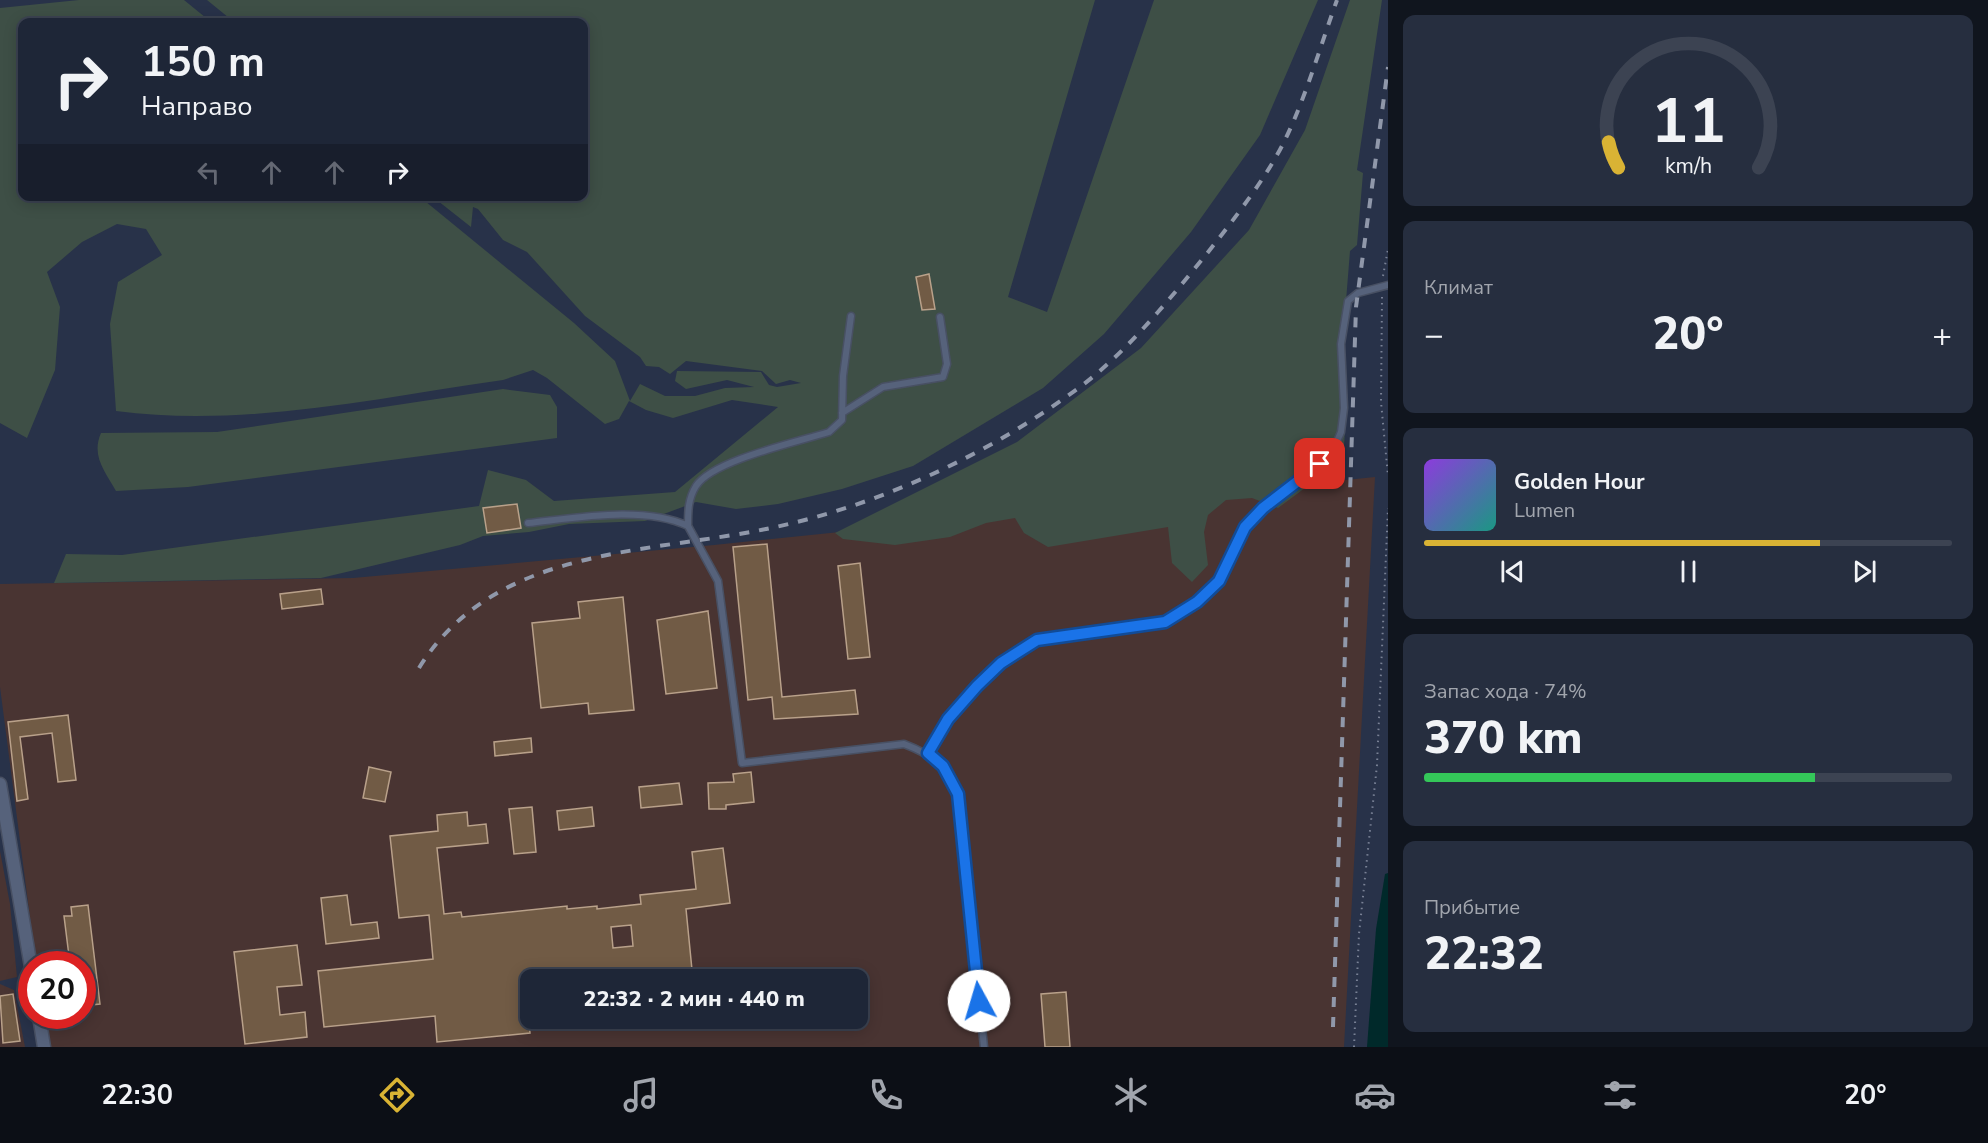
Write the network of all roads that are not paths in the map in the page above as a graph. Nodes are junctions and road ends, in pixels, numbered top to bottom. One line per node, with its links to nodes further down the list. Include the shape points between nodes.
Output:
1 (1385, 286): 7 (lane, via 1358,293 1348,301 1341,344 1344,408 1341,432 1333,450 1245,527 1213,589 1165,622 1037,640 1001,663 977,686 948,719)
2 (851, 316): 4 (lane)
3 (940, 316): 4 (lane, via 946,364 943,376 883,387)
4 (842, 413): 6 (lane, via 842,420 829,432 723,465 697,484 687,506)
5 (528, 523): 6 (lane, via 604,515 664,518)
6 (688, 526): 7 (lane, via 718,581 742,763 904,744)
7 (928, 753): 12 (lane, via 943,766 958,794)
8 (0, 784): 9 (street)
9 (28, 951)
10 (41, 1029): 11 (street)
11 (44, 1047)
12 (984, 1047)

